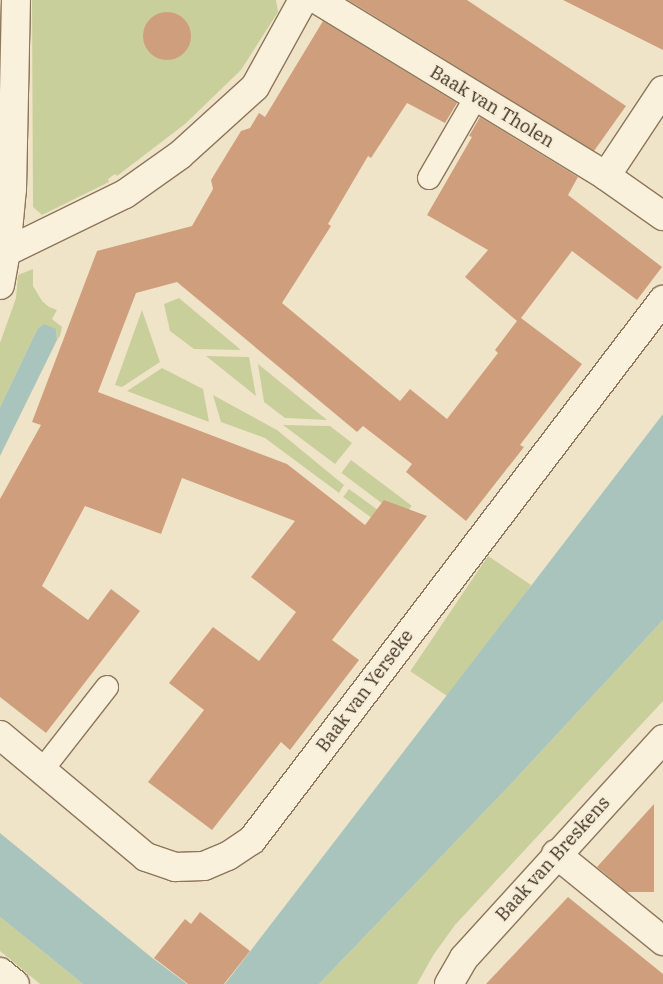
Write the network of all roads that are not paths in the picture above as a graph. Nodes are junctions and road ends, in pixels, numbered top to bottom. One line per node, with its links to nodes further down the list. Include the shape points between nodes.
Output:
1 (16, 0): 9 (street, via 15,125)
2 (303, 0): 9 (street, via 255,86 180,155 125,194)
3 (318, 0): 5 (street, Baak van Tholen)
4 (663, 90): 6 (street)
5 (476, 97): 6 (street, Baak van Tholen); 7 (lane)
6 (606, 176): 8 (street, Baak van Tholen)
7 (429, 178)
8 (663, 216)
9 (6, 252): 10 (street)
10 (0, 285)
11 (663, 300): 15 (street, Baak van Yerseke, via 252,840 228,856 204,866 175,867 146,857)
12 (107, 687): 15 (lane)
13 (0, 735): 15 (street, Baak van Yerseke)
14 (663, 739): 16 (street, Baak van Breskens)
15 (43, 769)
16 (556, 854): 17 (street); 20 (street, Baak van Breskens, via 464,958)
17 (663, 941)
18 (0, 972): 19 (street)
19 (15, 984)
20 (449, 984)

